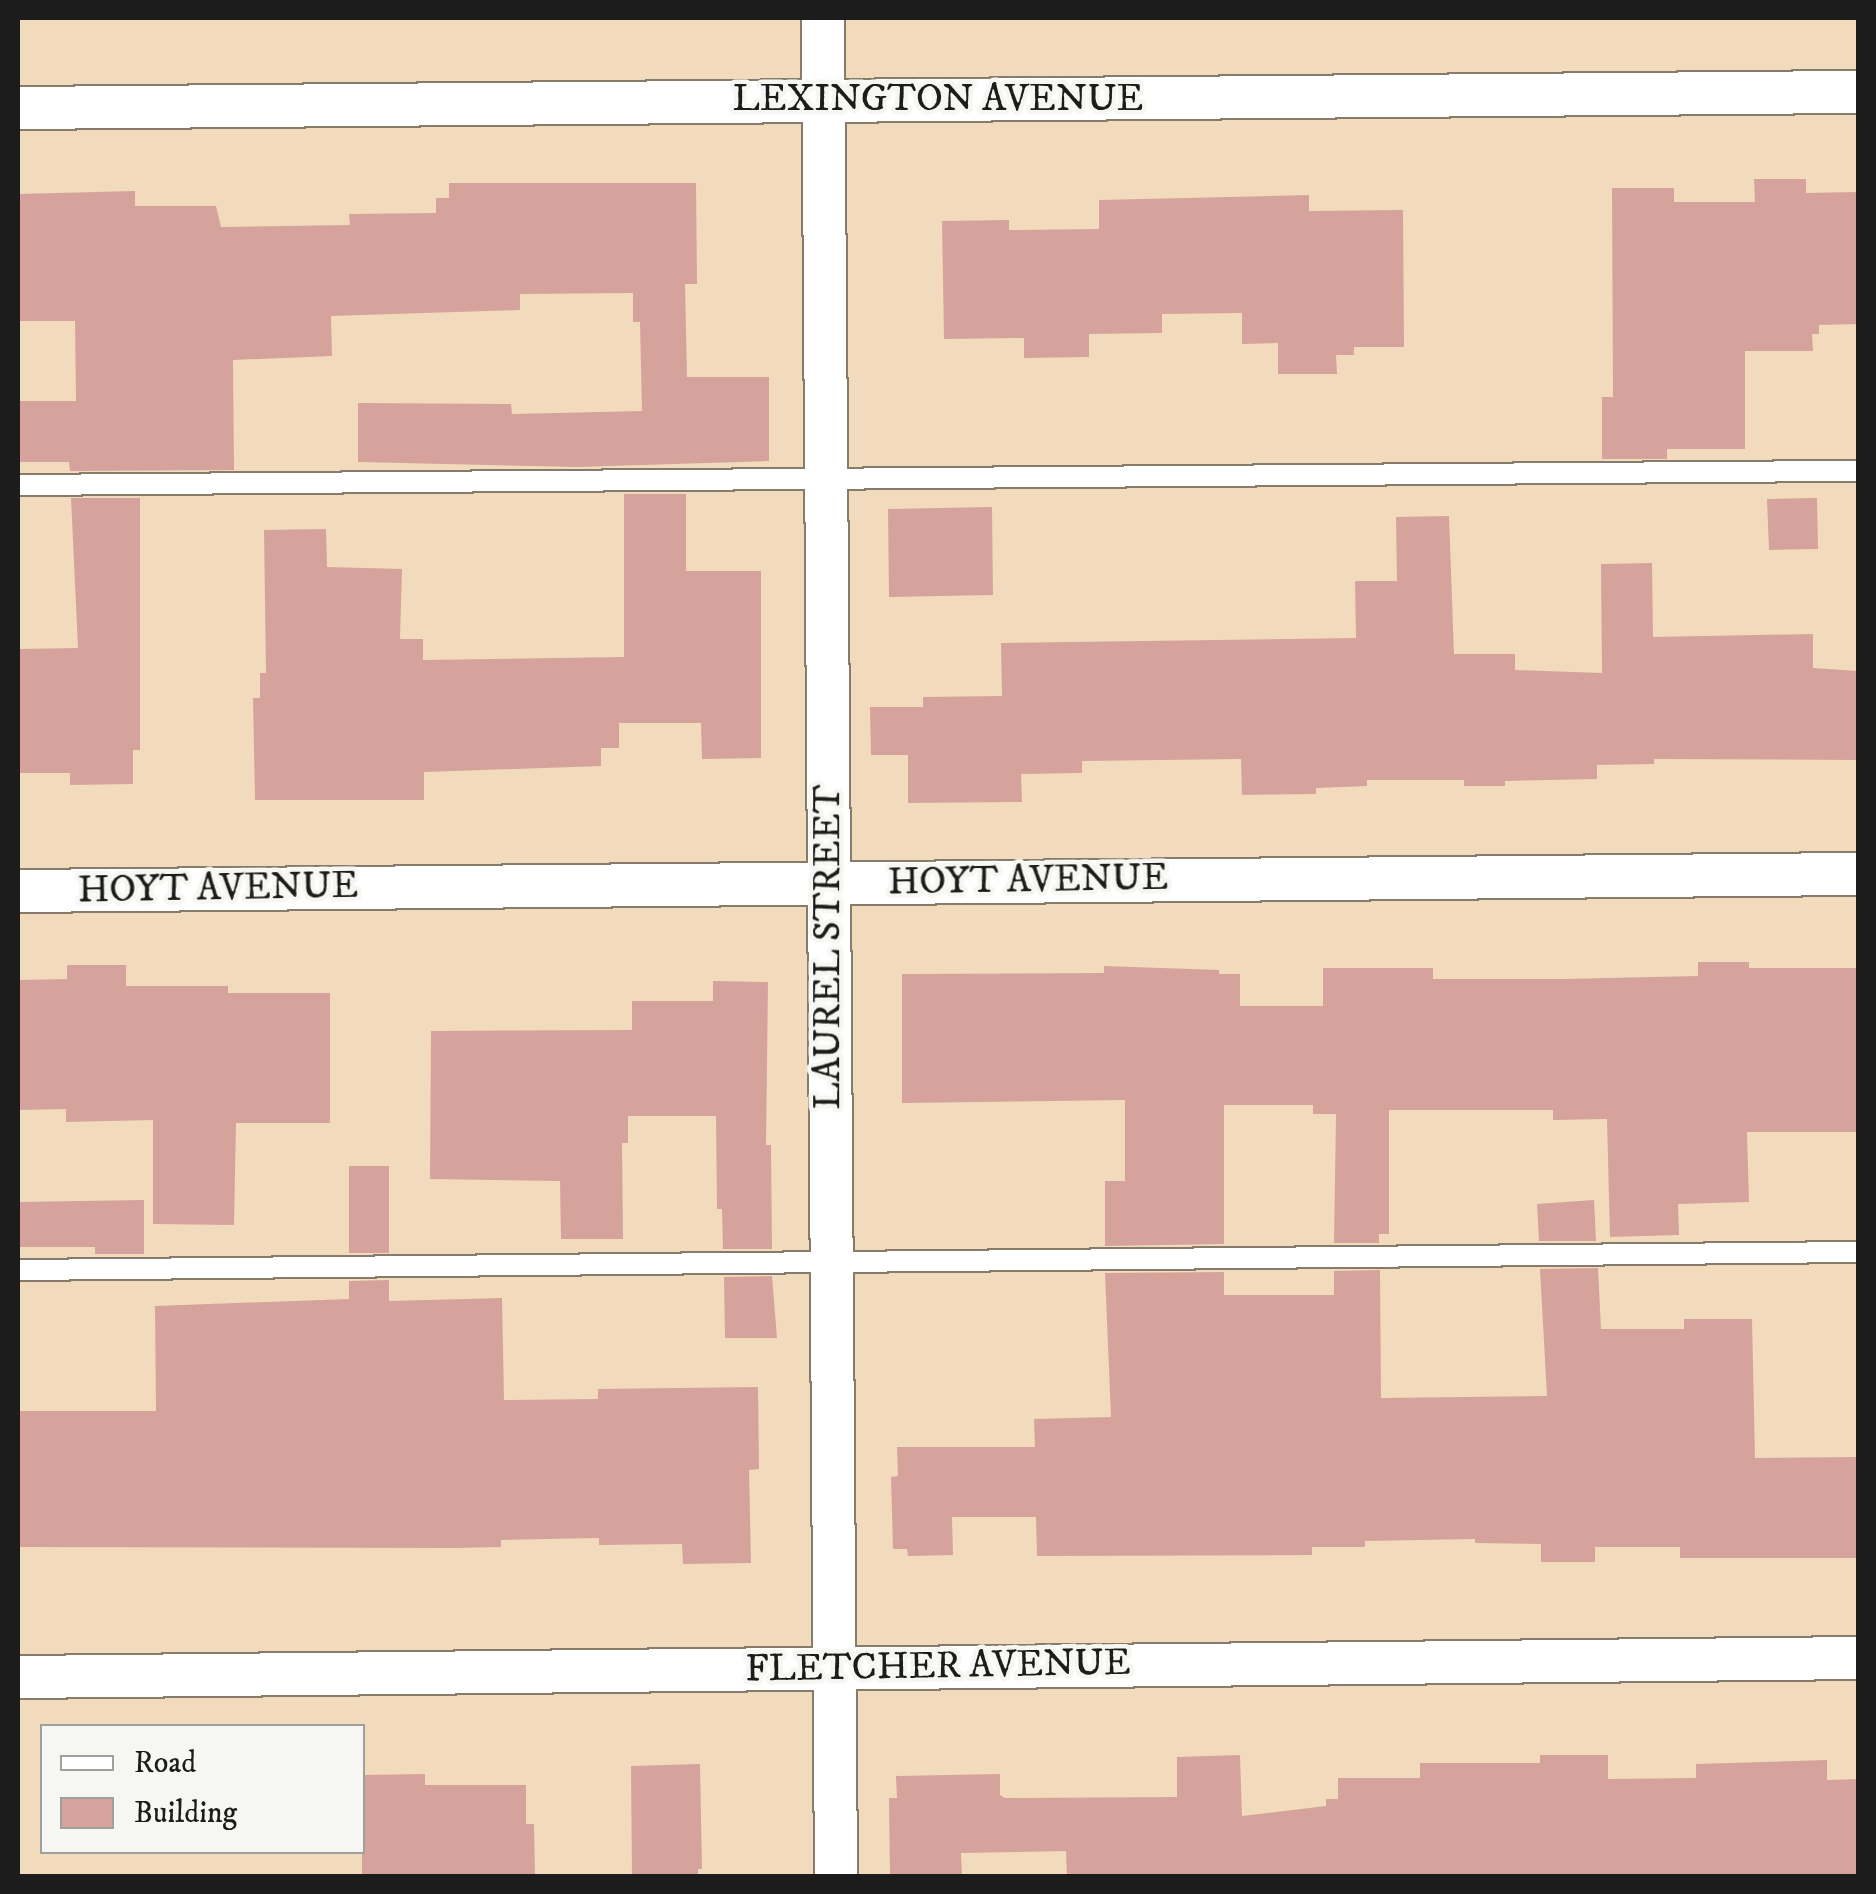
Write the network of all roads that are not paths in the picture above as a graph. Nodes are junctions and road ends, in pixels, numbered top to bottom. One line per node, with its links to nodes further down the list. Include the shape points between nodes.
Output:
1 (823, 18): 3 (street, LAUREL STREET)
2 (1858, 92): 3 (street, LEXINGTON AVENUE)
3 (824, 101): 4 (street, LEXINGTON AVENUE); 6 (street, LAUREL STREET)
4 (18, 108)
5 (1858, 471): 6 (lane)
6 (826, 479): 7 (lane); 9 (street, LAUREL STREET)
7 (18, 485)
8 (1858, 874): 9 (street, HOYT AVENUE)
9 (829, 883): 10 (street, HOYT AVENUE); 12 (street, LAUREL STREET)
10 (18, 891)
11 (1858, 1252): 12 (lane)
12 (832, 1262): 13 (lane); 15 (street, LAUREL STREET)
13 (18, 1270)
14 (1858, 1658): 15 (street, FLETCHER AVENUE)
15 (834, 1668): 16 (street, FLETCHER AVENUE); 17 (street, LAUREL STREET)
16 (18, 1677)
17 (836, 1876)

